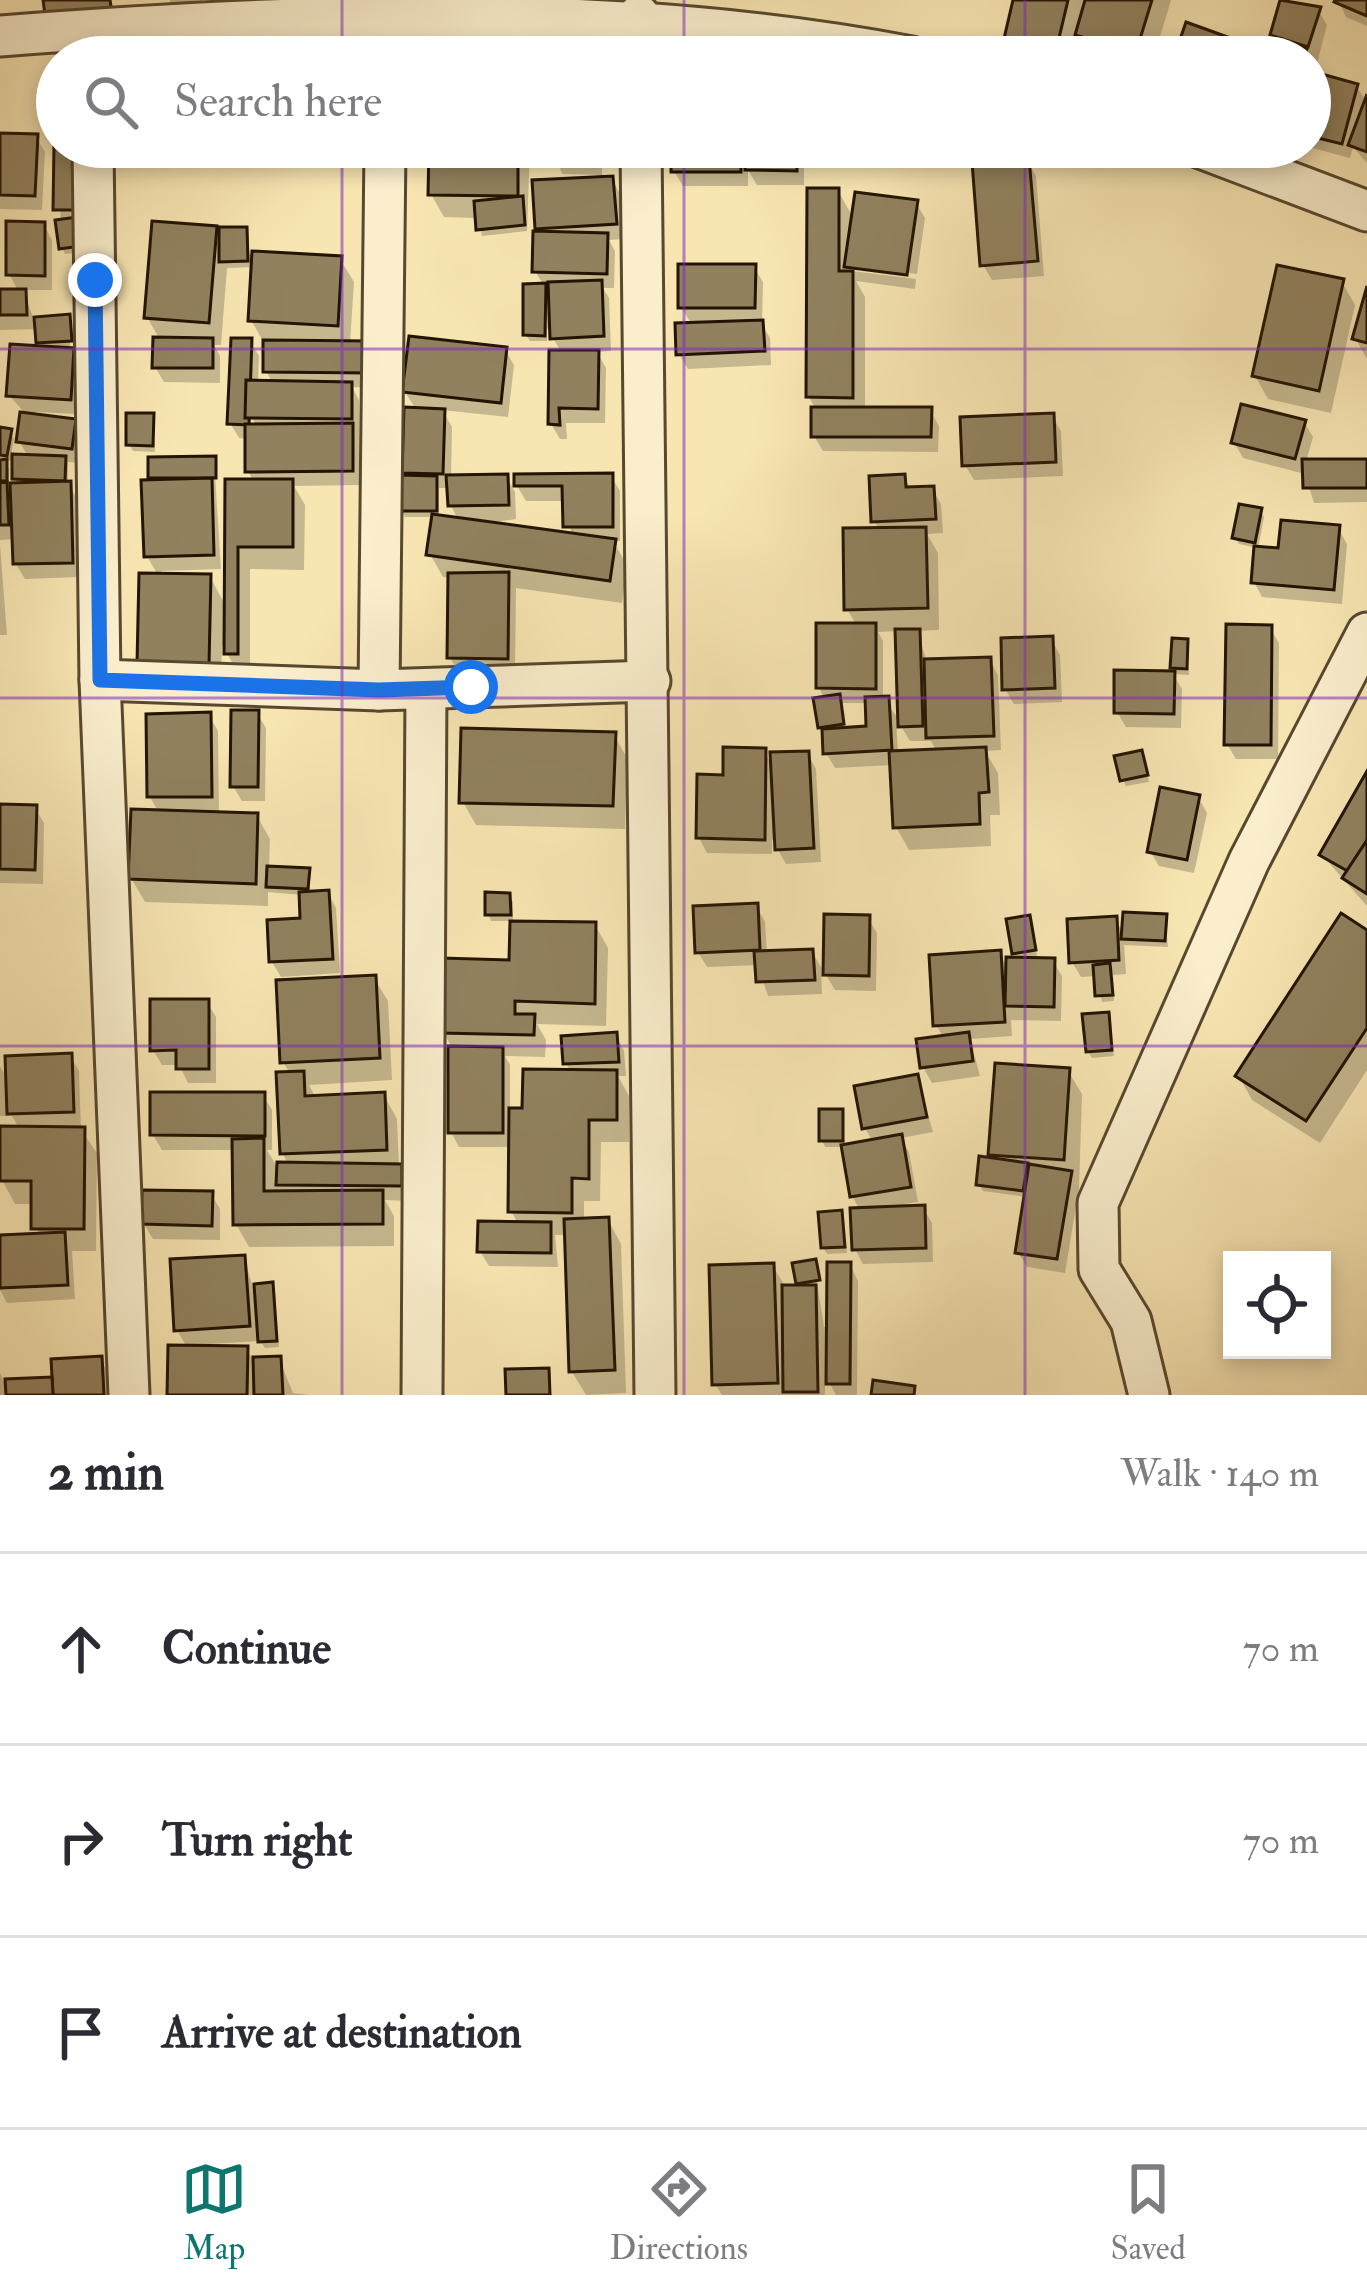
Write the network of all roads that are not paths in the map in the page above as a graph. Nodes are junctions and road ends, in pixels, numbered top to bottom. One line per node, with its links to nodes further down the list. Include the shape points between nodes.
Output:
1 (538, 6): 3 (street); 4 (street)
2 (217, 11): 3 (street); 6 (street)
3 (387, 12): 7 (street)
4 (639, 16): 8 (street); 9 (street)
5 (0, 36): 10 (street)
6 (119, 36)
7 (387, 36)
8 (639, 36)
9 (810, 36)
10 (36, 39)
11 (93, 168): 17 (street)
12 (386, 168): 20 (street)
13 (641, 168): 18 (street)
14 (1253, 168): 15 (street)
15 (1367, 211)
16 (1367, 633): 24 (street, via 1249,862 1098,1203 1099,1269 1131,1321)
17 (100, 680): 20 (street); 21 (street)
18 (650, 681): 19 (street); 23 (street)
19 (426, 688): 20 (street); 22 (street)
20 (379, 690)
21 (129, 1395)
22 (422, 1395)
23 (655, 1395)
24 (1149, 1395)

